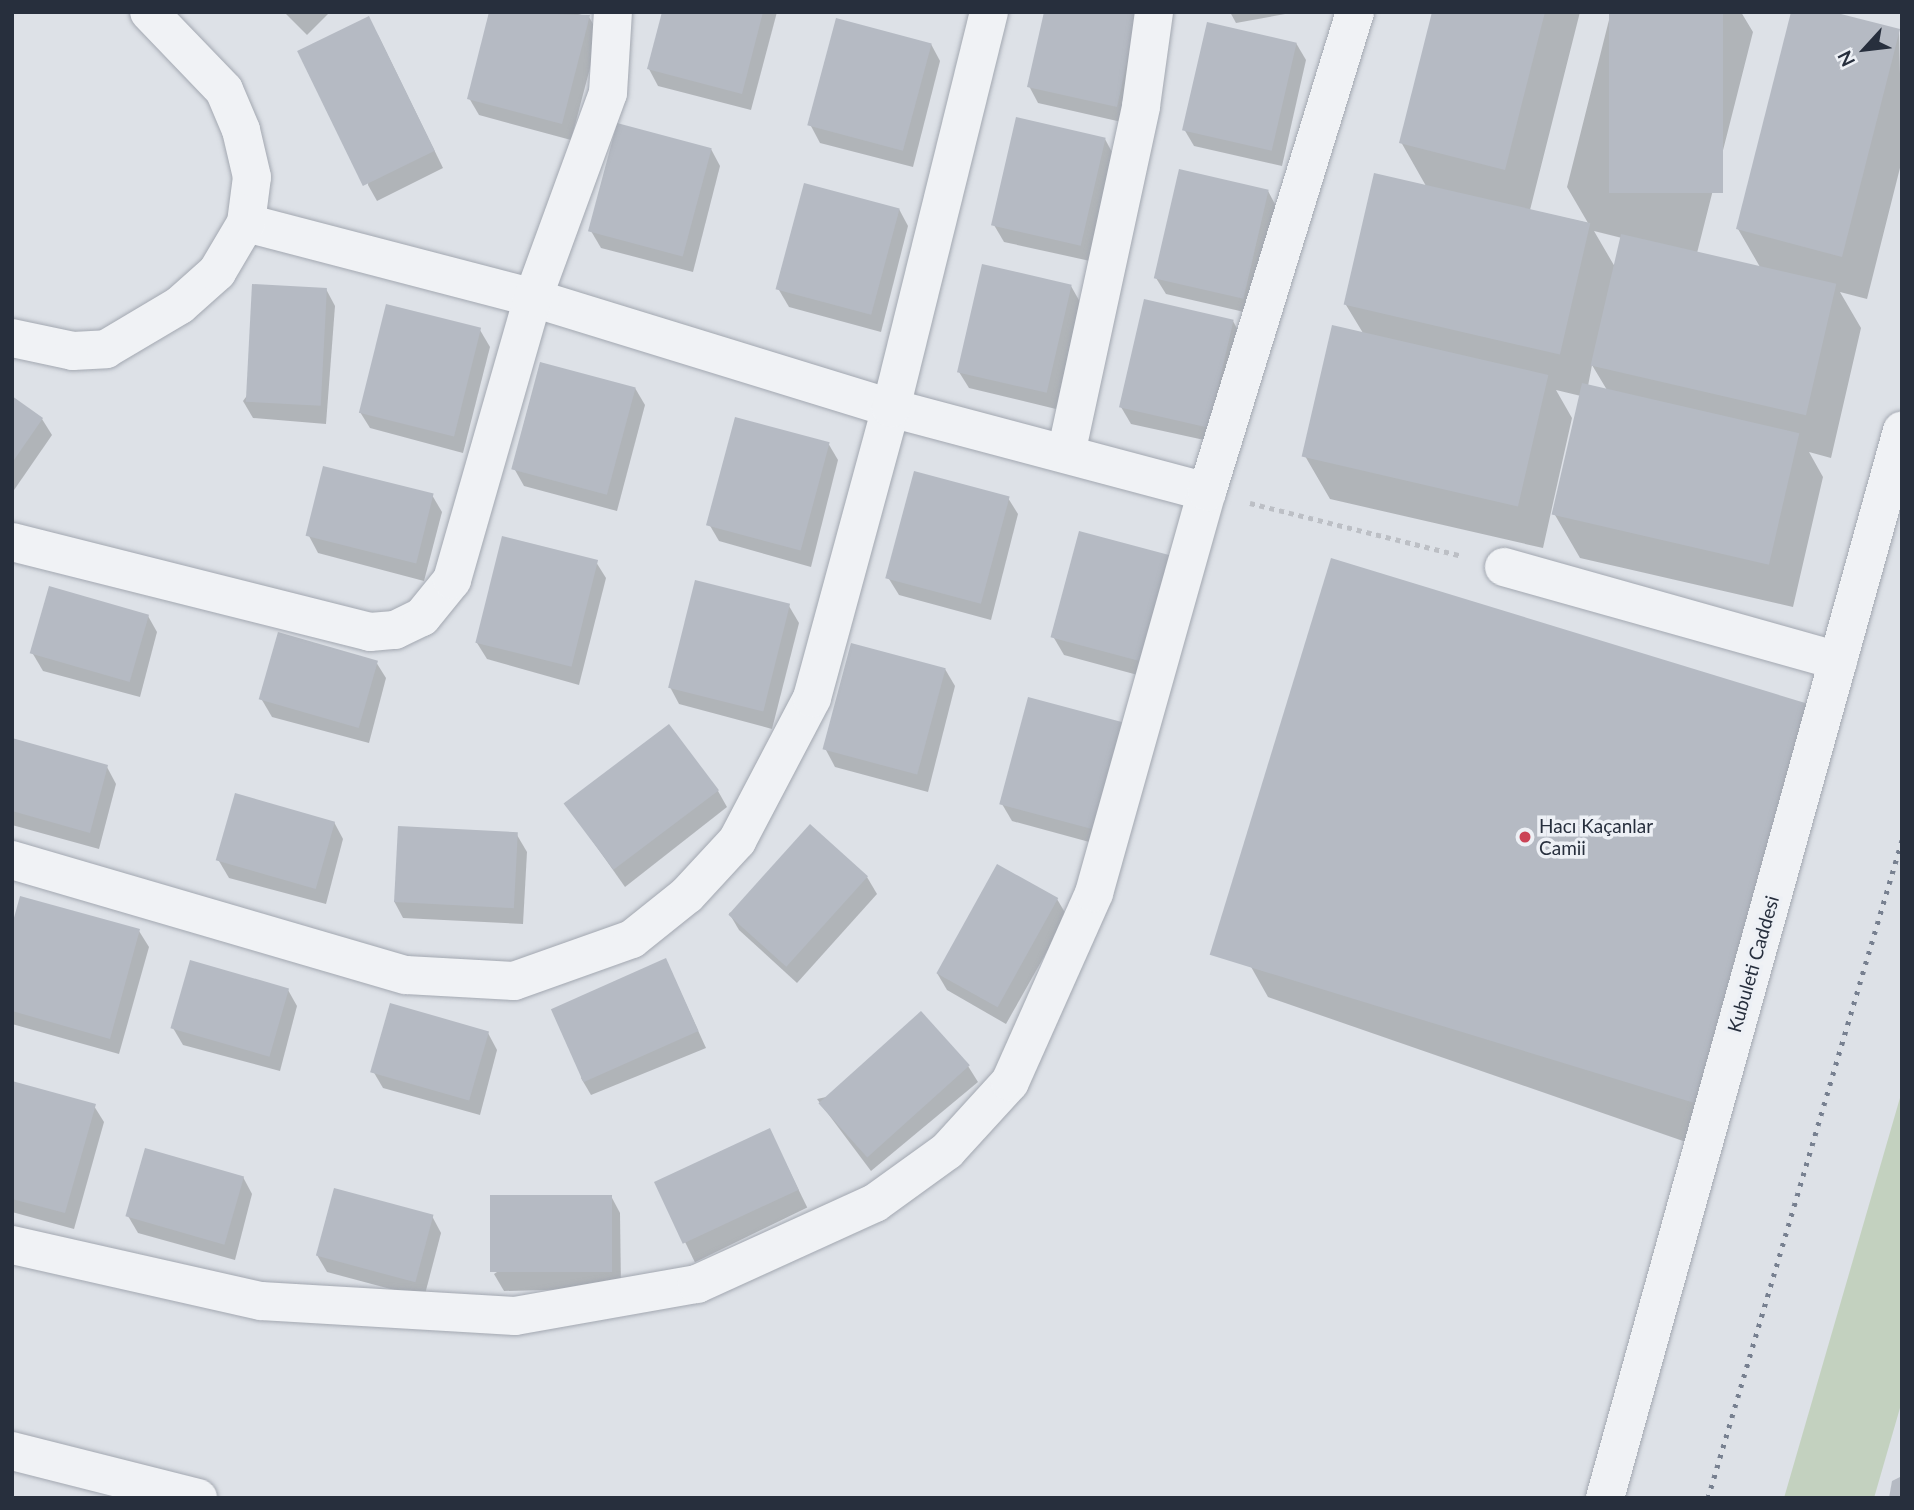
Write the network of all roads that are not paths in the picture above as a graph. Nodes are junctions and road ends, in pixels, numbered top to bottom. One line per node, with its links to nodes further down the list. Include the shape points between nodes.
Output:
1 (149, 12): 6 (street, via 224,90 241,130 252,177)
2 (613, 12): 7 (street, via 608,93)
3 (989, 12): 9 (street)
4 (1154, 12): 11 (street, via 1141,106)
5 (1356, 12): 12 (street)
6 (246, 223): 7 (street); 8 (street, via 217,272 180,304 106,349 73,351)
7 (533, 298): 9 (street); 13 (street, via 452,580 422,617 395,630 370,632)
8 (12, 338)
9 (891, 408): 11 (street); 16 (street, via 812,698 737,841 687,895 632,939 514,981 406,975)
10 (1902, 431): 15 (street, Kubuleti Caddesi)
11 (1066, 454): 12 (street)
12 (1207, 492): 17 (street, via 1094,893 1010,1082 947,1151 875,1203 697,1284 515,1316 261,1301)
13 (12, 542)
14 (1504, 567): 15 (street)
15 (1838, 661): 20 (street, Kubuleti Caddesi)
16 (12, 860)
17 (12, 1245)
18 (12, 1451): 19 (street)
19 (198, 1498)
20 (1605, 1498)

